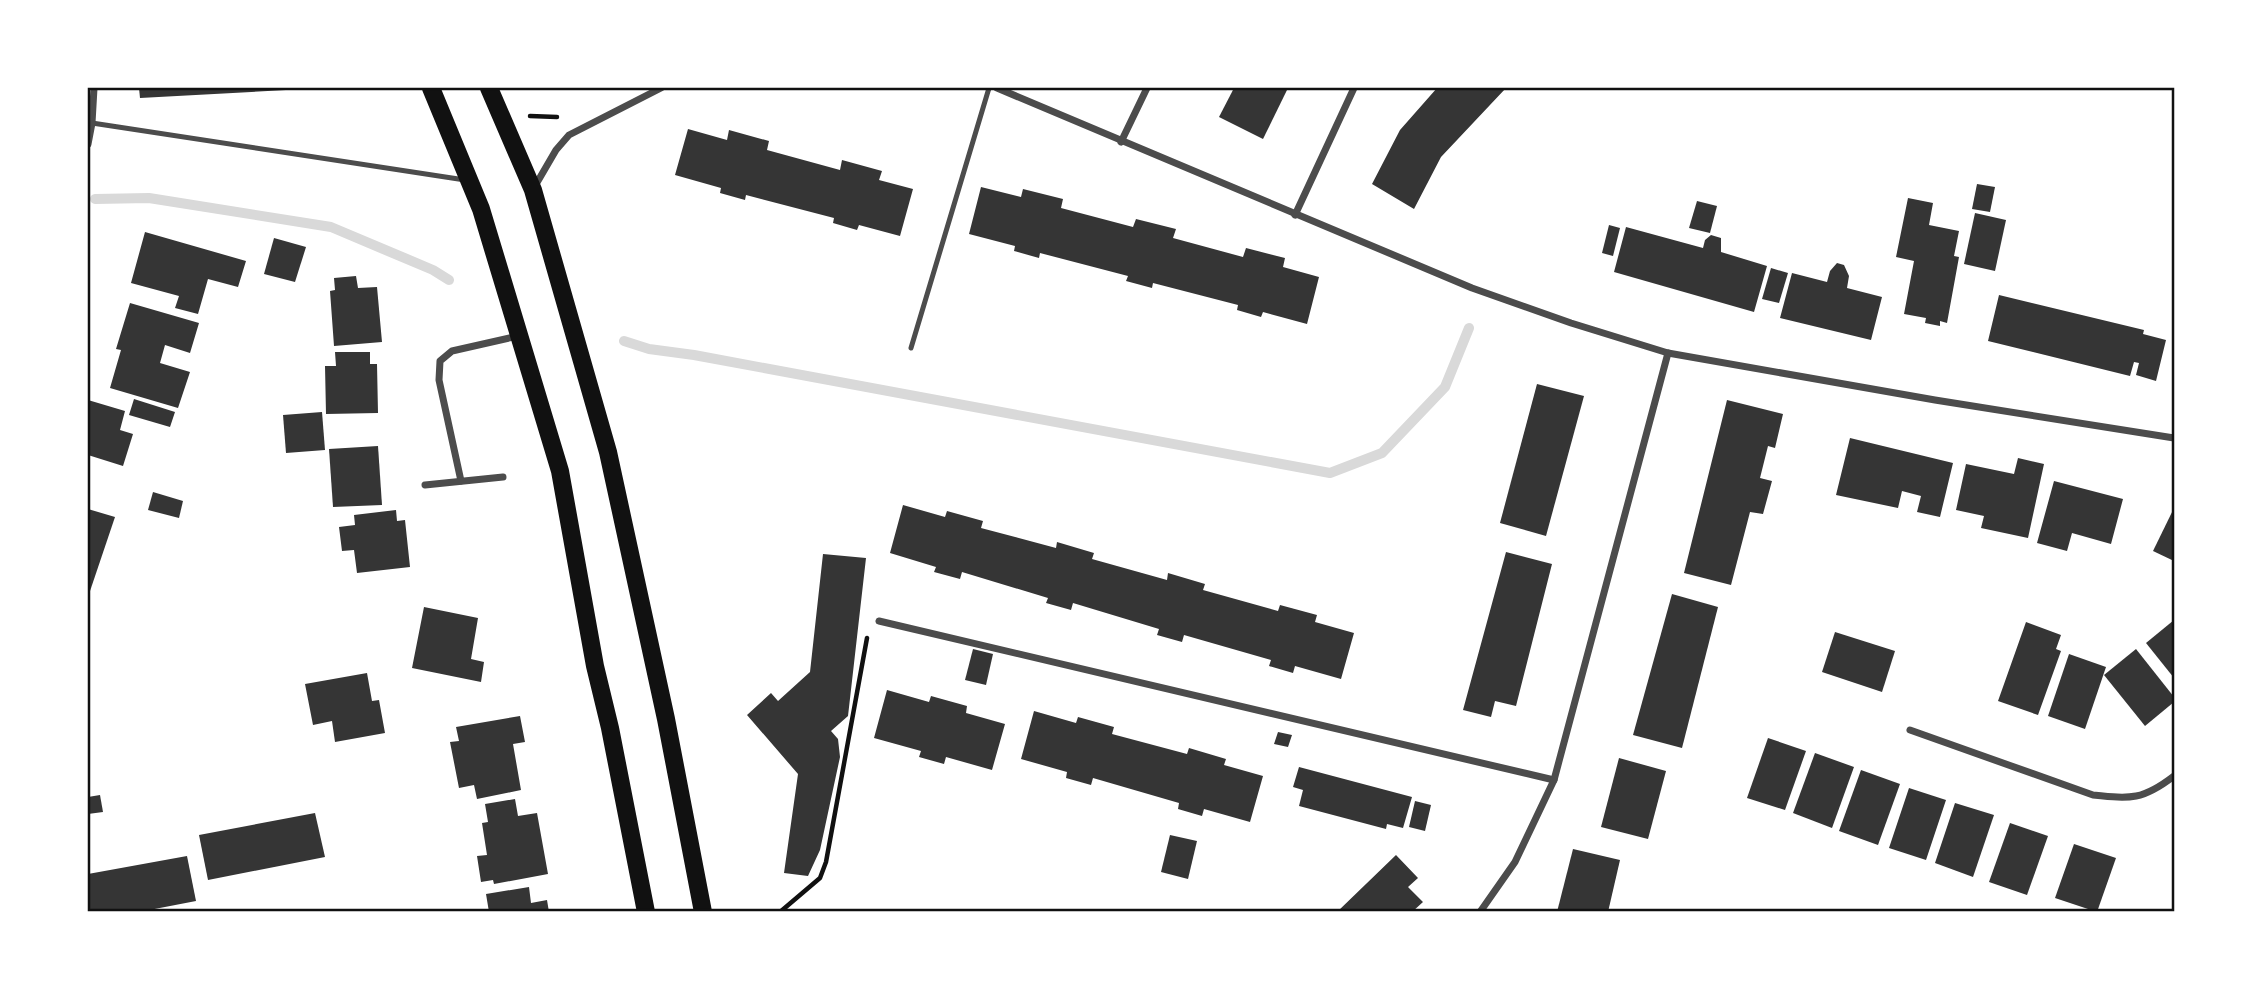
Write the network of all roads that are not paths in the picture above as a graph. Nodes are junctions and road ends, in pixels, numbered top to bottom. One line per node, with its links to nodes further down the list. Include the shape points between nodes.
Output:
1 (94, 88): 10 (street)
2 (431, 88): 14 (main road)
3 (489, 88): 15 (main road)
4 (661, 88): 15 (street, via 569,135)
5 (989, 88): 18 (lane)
6 (997, 88): 12 (street)
7 (1147, 88): 12 (street)
8 (1354, 88): 16 (street)
9 (88, 97): 10 (lane)
10 (93, 104): 11 (street)
11 (92, 123): 13 (street); 14 (lane)
12 (1121, 142): 16 (street)
13 (88, 144)
14 (471, 181): 17 (main road)
15 (533, 190): 29 (main road, via 608,452)
16 (1295, 215): 19 (street, via 1472,288)
17 (521, 335): 22 (street, via 452,351 440,361 439,380); 28 (main road, via 560,471)
18 (911, 348)
19 (1668, 353): 20 (street); 27 (street)
20 (2175, 438)
21 (503, 477): 22 (street)
22 (461, 481): 23 (street)
23 (425, 485)
24 (879, 621): 27 (street)
25 (1910, 730): 26 (street, via 2093,795 2125,799 2153,793)
26 (2175, 776)
27 (1554, 780): 30 (street, via 1515,862)
28 (646, 912)
29 (703, 912)
30 (1480, 912)

